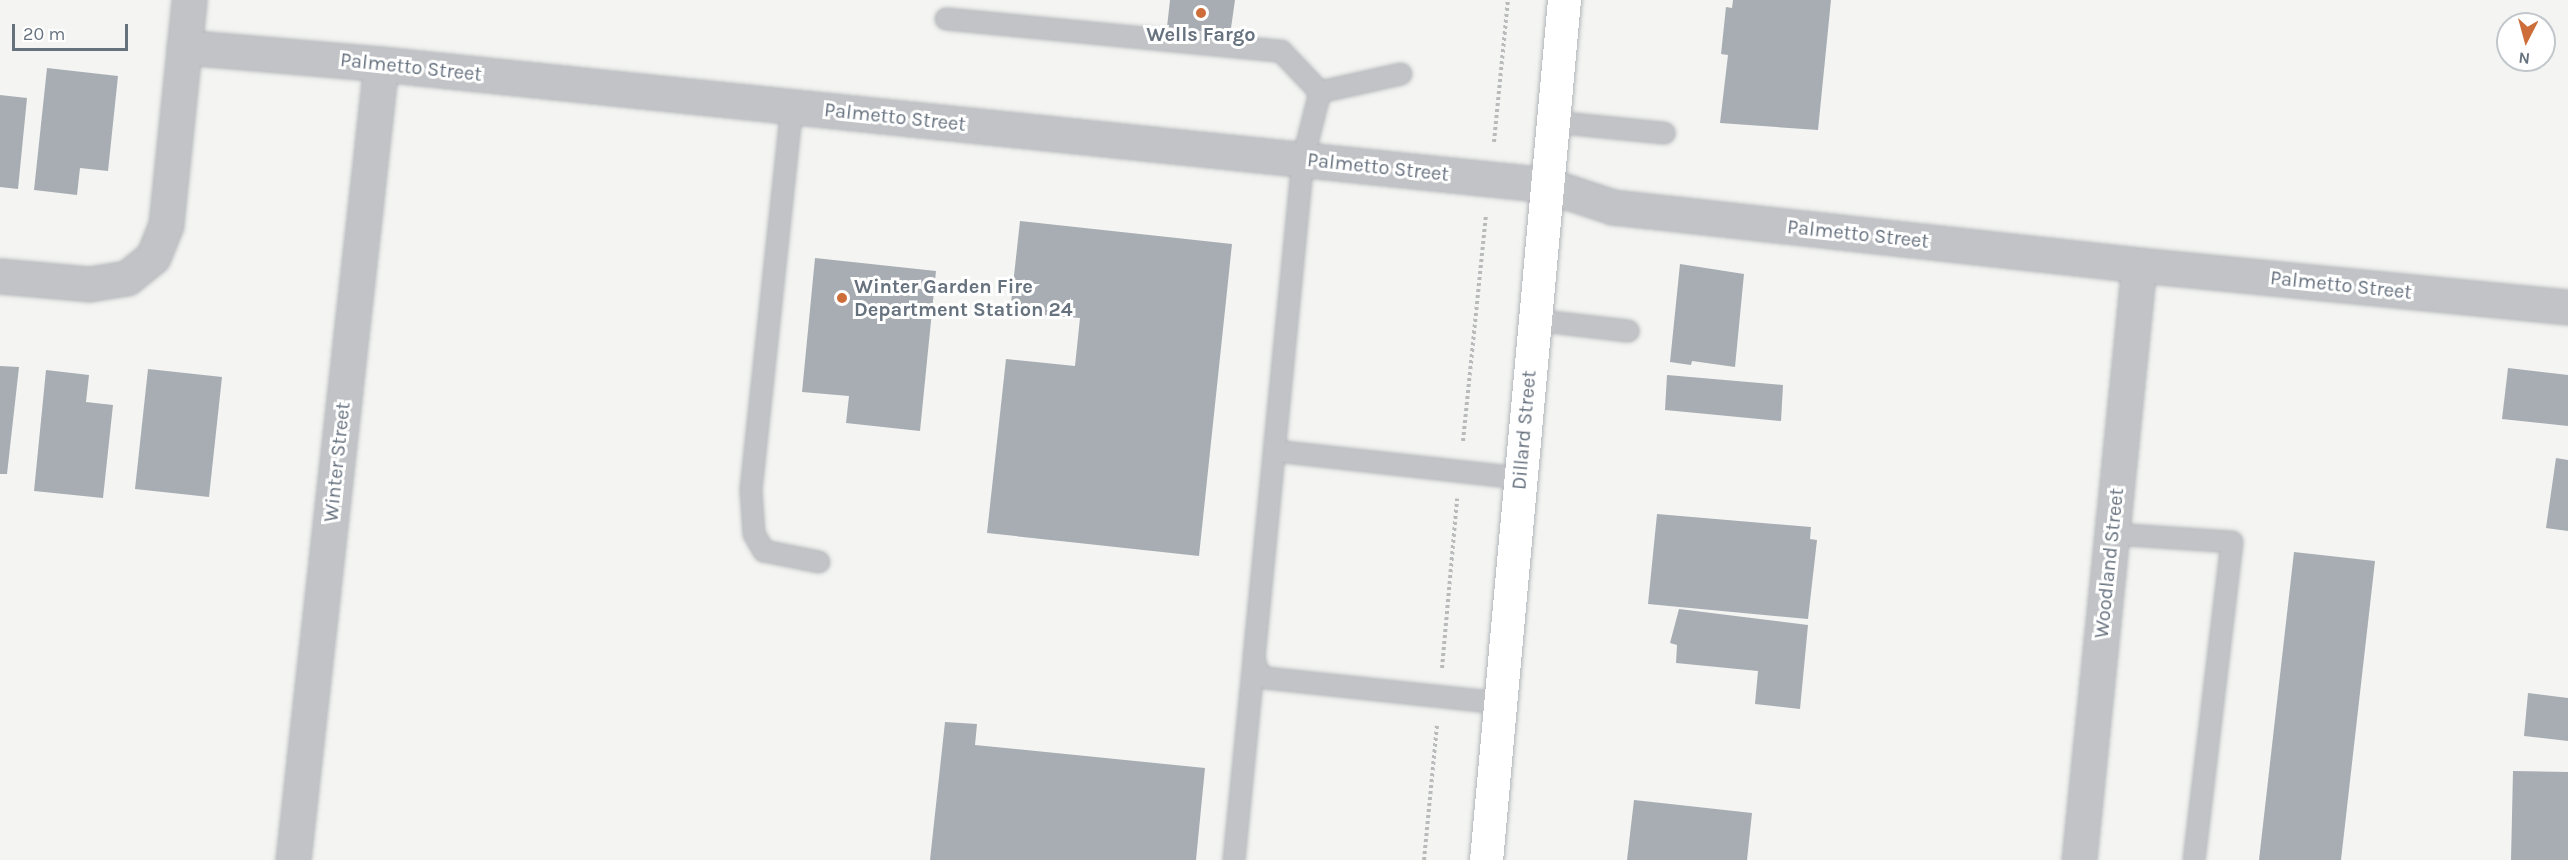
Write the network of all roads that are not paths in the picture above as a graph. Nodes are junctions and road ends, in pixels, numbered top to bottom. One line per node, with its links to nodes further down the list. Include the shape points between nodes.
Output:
1 (189, 0): 4 (street)
2 (1564, 0): 9 (main road, Dillard Street)
3 (946, 19): 7 (lane, via 1281,51)
4 (184, 47): 5 (street, Palmetto Street); 14 (street, via 166,224 153,256 128,278 89,284)
5 (381, 64): 8 (street, Palmetto Street); 24 (street, Winter Street)
6 (1401, 74): 7 (lane)
7 (1320, 92): 11 (lane)
8 (792, 106): 11 (street, Palmetto Street); 21 (lane, via 751,490 754,534 764,551)
9 (1553, 122): 10 (lane); 12 (main road, Dillard Street)
10 (1664, 133)
11 (1303, 159): 12 (street, Palmetto Street); 18 (lane)
12 (1547, 185): 13 (street, Palmetto Street, via 1612,207); 16 (main road, Dillard Street)
13 (2139, 265): 15 (street, Palmetto Street); 20 (street, Woodland Street)
14 (0, 276)
15 (2568, 308)
16 (1534, 320): 17 (lane); 19 (main road, Dillard Street)
17 (1628, 331)
18 (1275, 451): 19 (lane); 22 (lane)
19 (1520, 478): 23 (main road, Dillard Street)
20 (2112, 534): 27 (street, Woodland Street); 28 (lane, via 2232,542)
21 (819, 562)
22 (1254, 658): 23 (lane, via 1258,673 1266,678); 25 (lane)
23 (1500, 703): 26 (main road, Dillard Street)
24 (293, 860)
25 (1234, 860)
26 (1486, 860)
27 (2079, 860)
28 (2194, 860)

